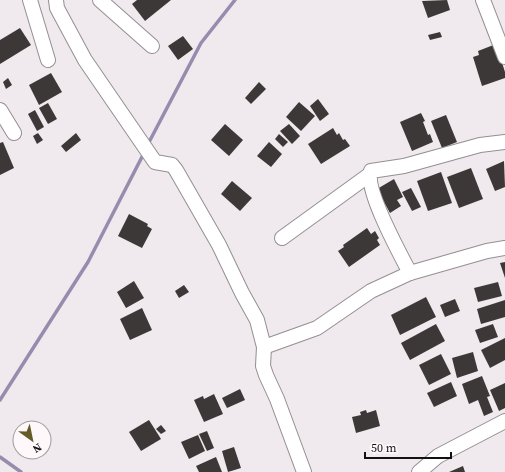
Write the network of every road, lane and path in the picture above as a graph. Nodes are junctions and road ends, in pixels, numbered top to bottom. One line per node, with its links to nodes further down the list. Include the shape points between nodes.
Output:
1 (30, 0): 7 (street)
2 (56, 0): 15 (street, via 85,60 155,162 172,164 176,170 219,245 257,320)
3 (100, 0): 5 (street)
4 (483, 0): 6 (street)
5 (152, 46)
6 (505, 57)
7 (48, 60)
8 (0, 110): 9 (street)
9 (14, 133)
10 (505, 142): 11 (street, via 480,145 404,166 373,170)
11 (369, 175): 12 (street); 14 (street, via 375,197 395,245)
12 (282, 238)
13 (505, 248): 14 (street)
14 (410, 273): 15 (street, via 371,290 317,328)
15 (264, 347): 17 (street, via 263,366)
16 (505, 421): 18 (street, via 438,456)
17 (304, 472)
18 (419, 472)

